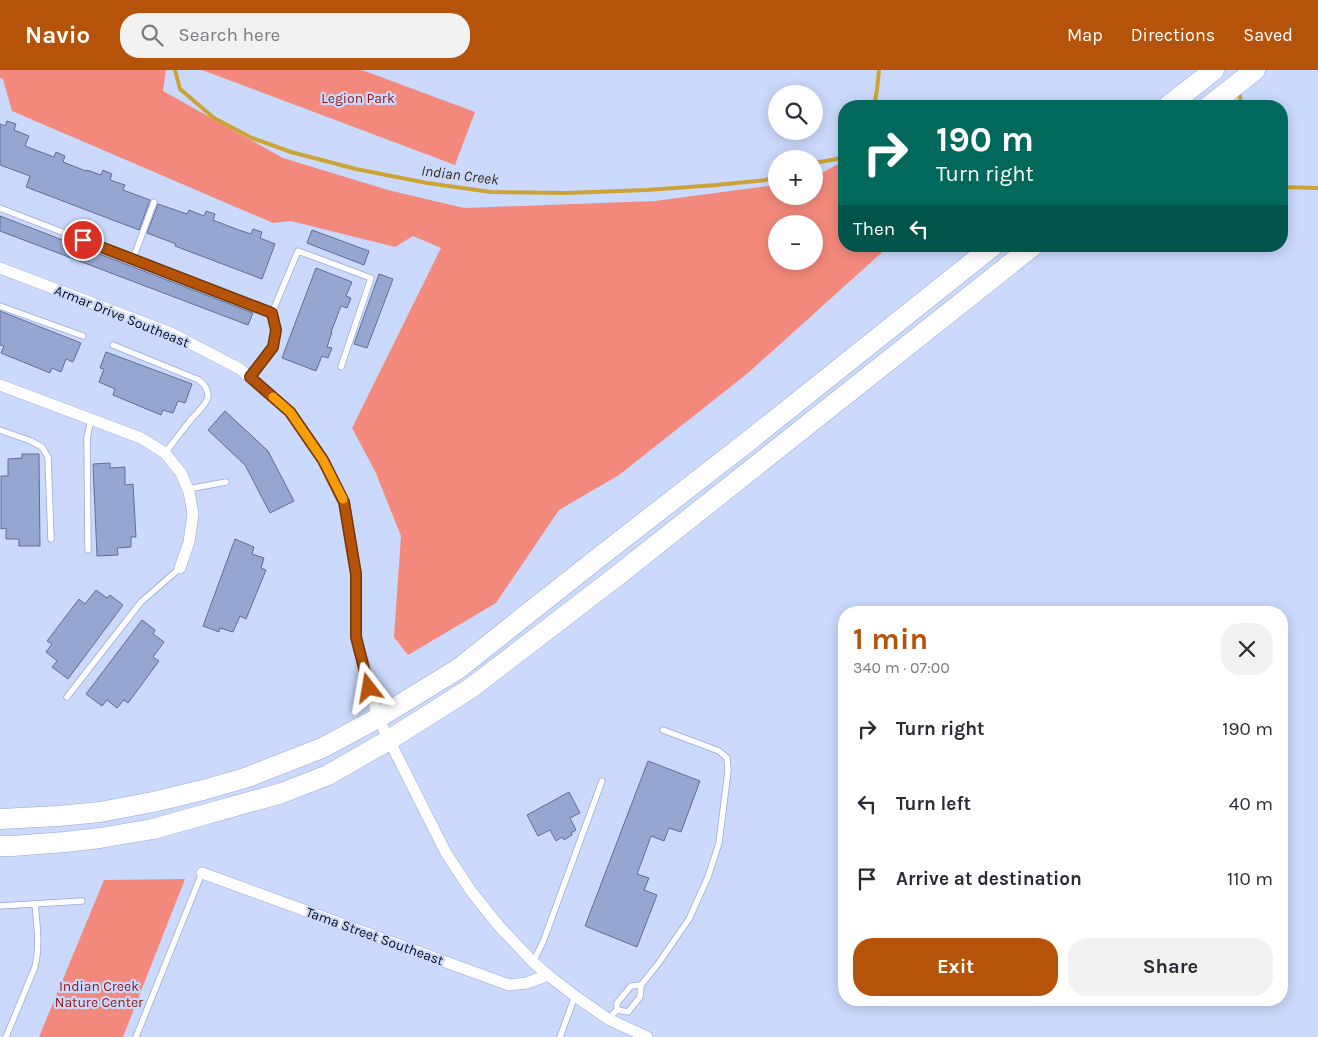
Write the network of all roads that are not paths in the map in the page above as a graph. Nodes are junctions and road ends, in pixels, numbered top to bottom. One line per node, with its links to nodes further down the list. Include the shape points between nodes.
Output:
1 (1214, 70): 3 (highway)
2 (1255, 70): 4 (highway)
3 (1176, 100)
4 (1217, 100)
5 (154, 202): 9 (lane)
6 (0, 208): 9 (lane)
7 (985, 252): 27 (highway, via 458,669)
8 (1026, 252): 29 (highway, via 494,671)
9 (133, 259): 12 (lane)
10 (0, 268): 16 (street, Armar Drive Southeast, via 171,333)
11 (0, 306): 13 (lane)
12 (272, 313): 15 (lane, via 298,251 371,278); 16 (lane, via 276,330 273,347)
13 (83, 336)
14 (114, 345): 20 (lane, via 199,380 208,392 204,405)
15 (340, 367)
16 (250, 377): 27 (street, Armar Drive Southeast, via 290,412 323,460 344,502 356,574 356,637)
17 (1, 388): 18 (street)
18 (91, 419): 20 (street, via 141,438); 24 (lane, via 86,438)
19 (0, 430): 23 (lane, via 31,441 48,457)
20 (165, 453): 22 (street, via 181,473)
21 (226, 482): 22 (lane)
22 (188, 489): 25 (street, via 193,514 189,542)
23 (51, 539)
24 (88, 550)
25 (180, 568): 26 (lane, via 141,602)
26 (67, 696)
27 (378, 718): 29 (street); 31 (highway, via 322,748 204,790 100,812)
28 (663, 730): 39 (lane, via 719,751 727,758 728,771 719,843 708,877 689,919)
29 (389, 740): 32 (highway, via 328,774 282,793 187,820 100,838); 37 (street, via 446,853 471,892)
30 (602, 781): 37 (lane)
31 (0, 819)
32 (0, 846)
33 (202, 873): 38 (street, Tama Street Southeast, via 509,985 528,983); 44 (lane)
34 (82, 901): 35 (lane)
35 (35, 904): 36 (lane); 43 (lane, via 38,955)
36 (0, 906)
37 (533, 962): 38 (street)
38 (548, 974): 40 (street)
39 (641, 985): 41 (lane, via 631,986 617,1003); 41 (lane, via 640,997 628,1012)
40 (576, 996): 42 (street); 45 (lane)
41 (617, 1010): 42 (lane)
42 (608, 1019): 46 (street)
43 (6, 1037)
44 (136, 1037)
45 (560, 1037)
46 (647, 1037)

